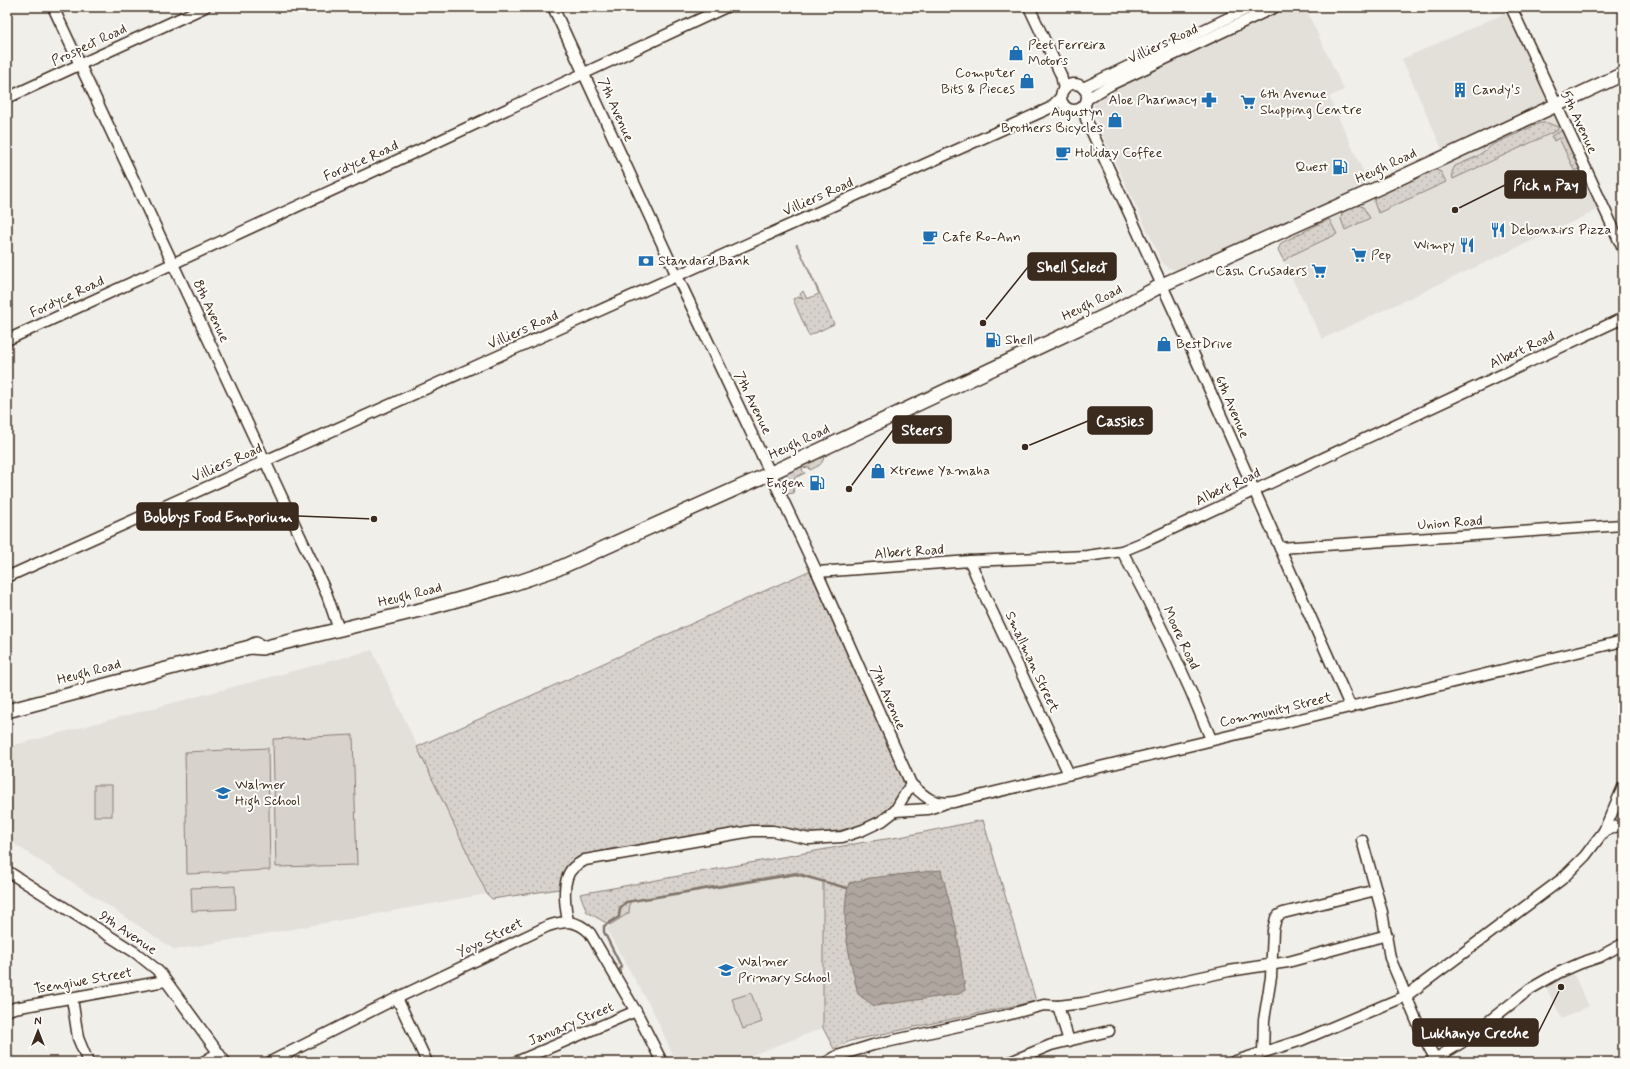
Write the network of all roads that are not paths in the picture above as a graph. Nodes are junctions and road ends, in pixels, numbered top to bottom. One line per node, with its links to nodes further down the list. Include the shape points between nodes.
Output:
1 (53, 7): 9 (street, 8th Avenue)
2 (205, 7): 9 (street, Prospect Road)
3 (553, 7): 10 (street, 7th Avenue)
4 (726, 7): 10 (street, Fordyce Road)
5 (1030, 7): 13 (street)
6 (1251, 7): 12 (street, Villiers Road)
7 (1275, 7): 15 (street, Villiers Road, via 1112,84)
8 (1511, 7): 16 (street, 5th Avenue)
9 (79, 65): 14 (street, Prospect Road); 20 (street, 8th Avenue)
10 (584, 72): 20 (street, Fordyce Road); 21 (street, 7th Avenue)
11 (1623, 74): 16 (main road, Heugh Road)
12 (1083, 88): 13 (street); 15 (street, via 1088,95)
13 (1066, 90): 17 (street); 18 (street, Villiers Road)
14 (7, 98)
15 (1083, 105): 17 (street, 6th Avenue); 22 (street, 6th Avenue, via 1086,118)
16 (1556, 105): 19 (street, 5th Avenue); 22 (main road, Heugh Road)
17 (1066, 107): 18 (street, Villiers Road)
18 (1050, 108): 21 (street, Villiers Road)
19 (1623, 249)
20 (173, 264): 24 (street, Fordyce Road); 25 (street, 8th Avenue)
21 (677, 276): 25 (street, Villiers Road); 26 (street, 7th Avenue)
22 (1162, 285): 26 (main road, Heugh Road, via 1108,314); 27 (street, 6th Avenue)
23 (1623, 318): 27 (street, Albert Road)
24 (7, 340)
25 (266, 461): 33 (street, Villiers Road); 34 (street, 8th Avenue, via 327,595)
26 (771, 473): 32 (street, 7th Avenue); 34 (main road, Heugh Road, via 575,560 559,562)
27 (1254, 490): 29 (street, 6th Avenue); 30 (street, Albert Road)
28 (1623, 525): 29 (street, Union Road)
29 (1280, 548): 36 (street, 6th Avenue)
30 (1122, 551): 31 (street, Albert Road, via 1087,556); 38 (street, Moore Road, via 1142,588)
31 (970, 562): 32 (street, Albert Road); 39 (street, Smallman Street)
32 (817, 572): 40 (street, 7th Avenue)
33 (7, 577)
34 (338, 626): 37 (main road, Heugh Road, via 262,648 250,647)
35 (1623, 641): 36 (street, Community Street)
36 (1351, 708): 38 (street, Community Street)
37 (7, 711)
38 (1210, 739): 39 (street, Community Street)
39 (1070, 774): 42 (street, Community Street)
40 (911, 784): 42 (street, 7th Avenue, via 926,798); 43 (street)
41 (1623, 787): 45 (street)
42 (940, 803): 43 (street, Community Street, via 928,809)
43 (895, 811): 49 (street, via 863,830 842,837 809,839 773,831 752,831 585,860 573,867 566,880)
44 (1623, 824): 45 (street)
45 (1604, 831): 54 (street, via 1585,856 1562,879)
46 (1362, 840): 48 (street)
47 (7, 871): 53 (street, 9th Avenue, via 136,953 156,969)
48 (1376, 890): 50 (street); 52 (street, via 1279,915 1273,930)
49 (568, 921): 56 (street, Yoyo Street, via 548,926); 59 (street, via 578,924 590,933)
50 (1387, 935): 52 (street, via 1288,962); 54 (street, via 1390,958)
51 (1623, 944): 64 (street, via 1599,957 1558,973 1530,989)
52 (1271, 964): 57 (street); 62 (street)
53 (165, 981): 55 (street, Tsengiwe Street); 63 (street, 9th Avenue)
54 (1406, 996): 62 (street, via 1302,1040); 64 (street)
55 (72, 998): 58 (street, Tsengiwe Street); 65 (street, via 78,1038)
56 (397, 998): 68 (street, Yoyo Street); 69 (street)
57 (1058, 1006): 61 (street); 72 (street, via 1044,1005 874,1045 837,1056)
58 (7, 1011)
59 (636, 1011): 70 (street, January Street); 71 (street)
60 (1109, 1031): 61 (street)
61 (1069, 1041): 73 (street, via 1051,1045)
62 (1263, 1052): 74 (street)
63 (218, 1053): 66 (street); 67 (street, 9th Avenue)
64 (1434, 1061)
65 (88, 1062)
66 (203, 1062)
67 (225, 1062)
68 (270, 1062)
69 (427, 1062)
70 (516, 1062)
71 (662, 1062)
72 (827, 1062)
73 (1010, 1062)
74 (1233, 1062)

